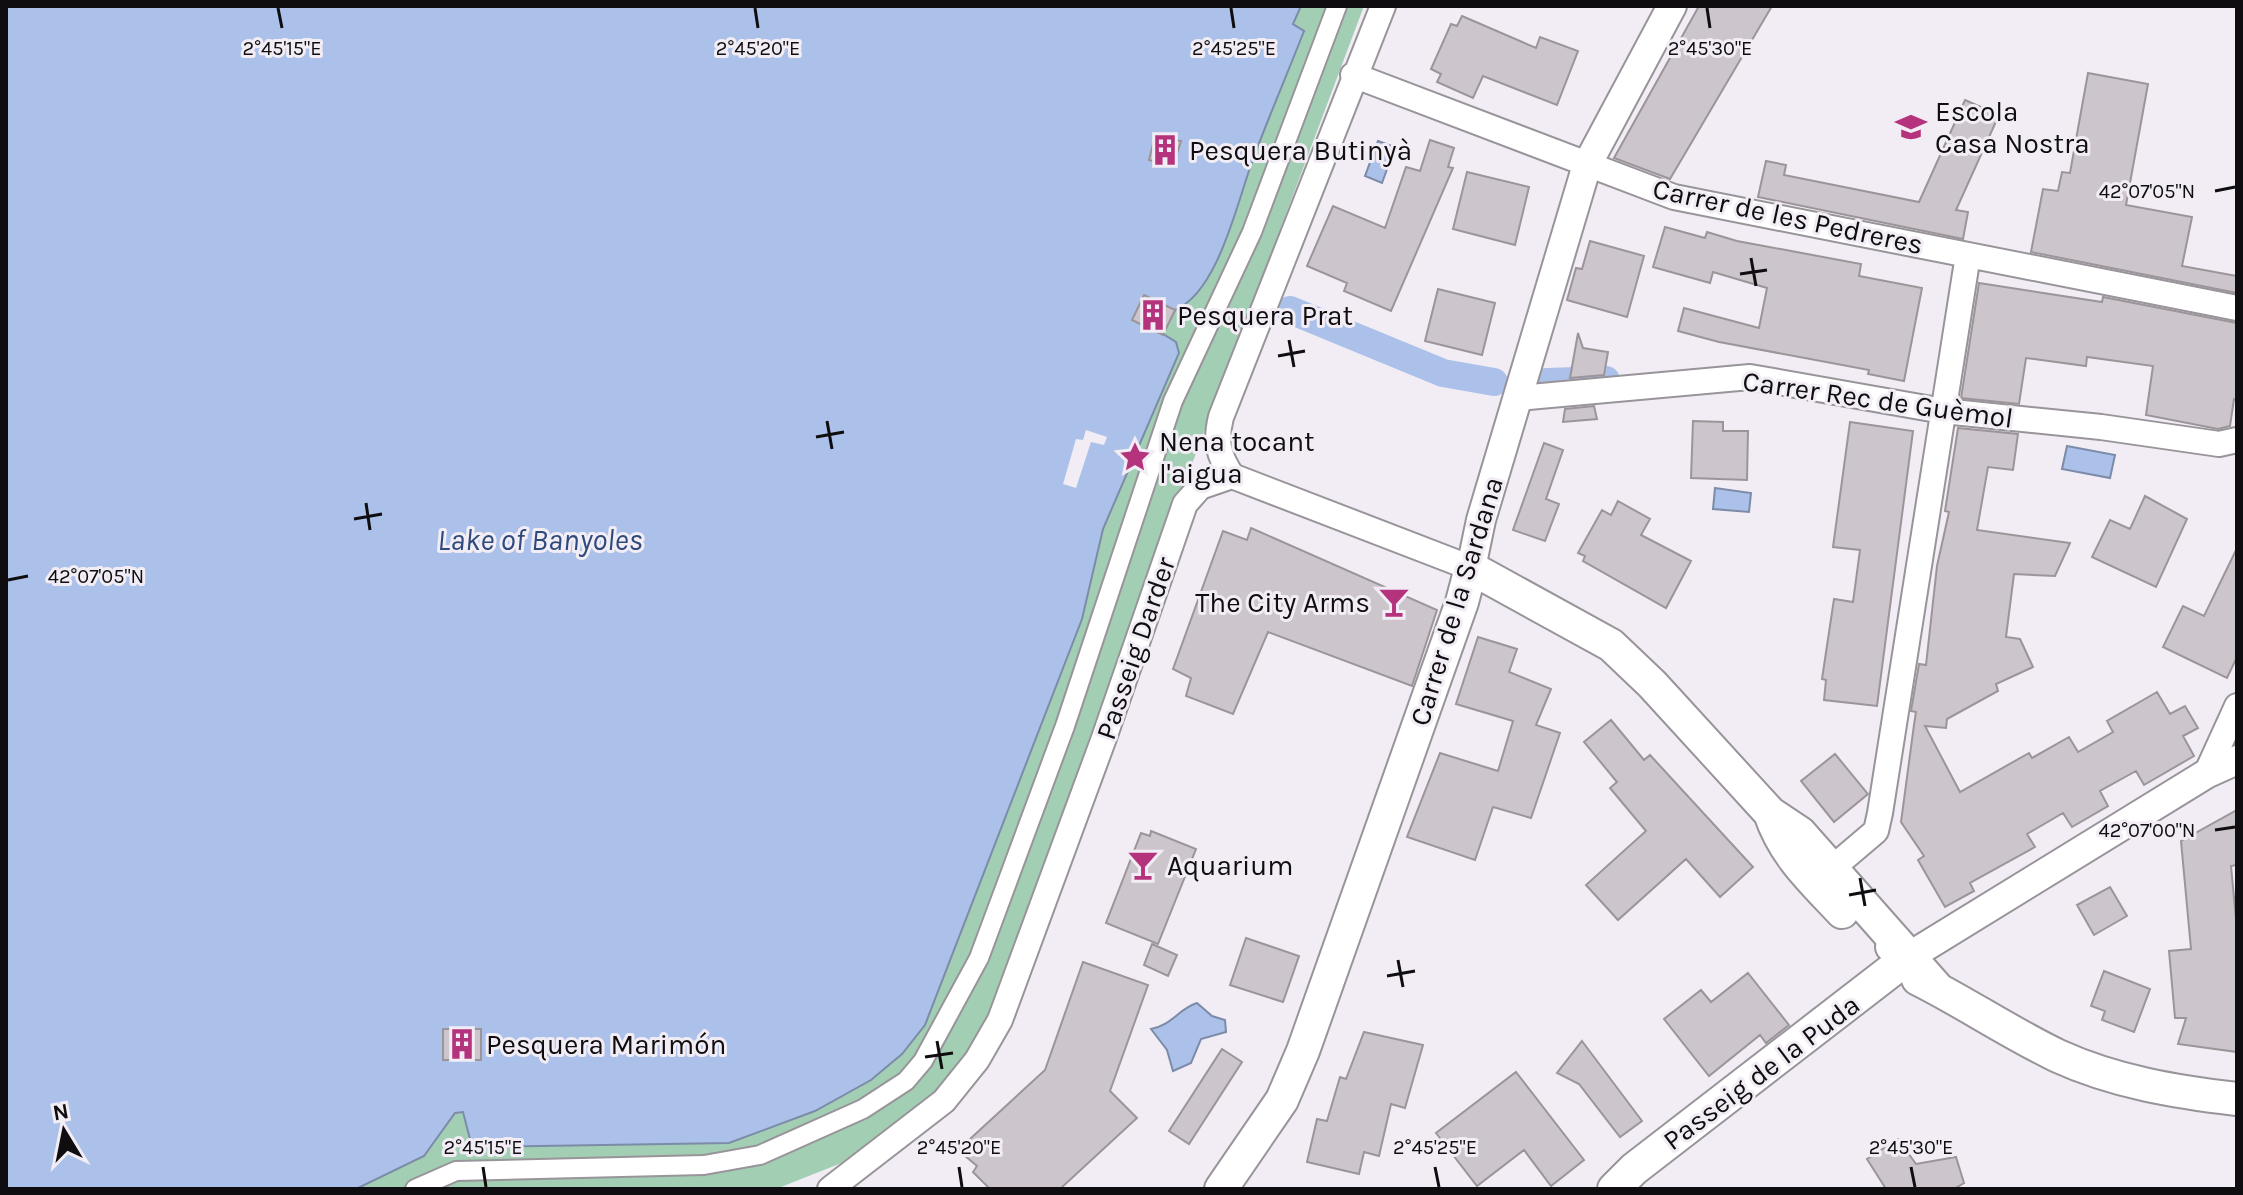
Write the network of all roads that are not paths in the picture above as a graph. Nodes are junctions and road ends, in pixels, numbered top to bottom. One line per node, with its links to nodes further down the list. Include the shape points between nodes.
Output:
1 (1337, 6): 20 (street, Passeig Darder, via 1252,232 1173,401 1065,726 979,958 923,1061 906,1081 818,1132 760,1155 704,1165 456,1171)
2 (1383, 6): 4 (street)
3 (1672, 6): 5 (street, Carrer de la Sardana)
4 (1353, 75): 5 (street, Carrer de les Pedreres); 11 (street, via 1221,417 1218,451)
5 (1587, 165): 6 (street, Carrer de les Pedreres, via 1674,197); 8 (street, Carrer de la Sardana)
6 (1968, 255): 7 (street, Carrer de les Pedreres); 9 (street)
7 (2237, 308)
8 (1518, 398): 9 (street, Carrer Rec de Guèmol, via 1750,377); 12 (street, Carrer de la Sardana)
9 (1943, 411): 10 (street, Carrer Rec de Guèmol, via 2219,444); 17 (street, via 1876,831)
10 (2237, 440)
11 (1232, 476): 12 (street); 21 (street, Passeig Darder, via 1200,487 1185,504 1000,1020 944,1101)
12 (1471, 568): 16 (main road, via 1611,645 1652,684); 22 (main road, Carrer de la Sardana, via 1303,1051 1282,1100)
13 (2237, 706): 15 (street)
14 (2237, 760): 15 (street)
15 (2206, 774): 18 (street)
16 (1774, 824): 17 (main road, via 1800,833); 18 (main road, via 1791,858)
17 (1827, 872): 18 (main road)
18 (1903, 962): 19 (main road, via 1999,1026 2101,1073); 23 (main road, Passeig de la Puda)
19 (2237, 1099)
20 (415, 1189)
21 (830, 1189)
22 (1221, 1189)
23 (1614, 1189)

